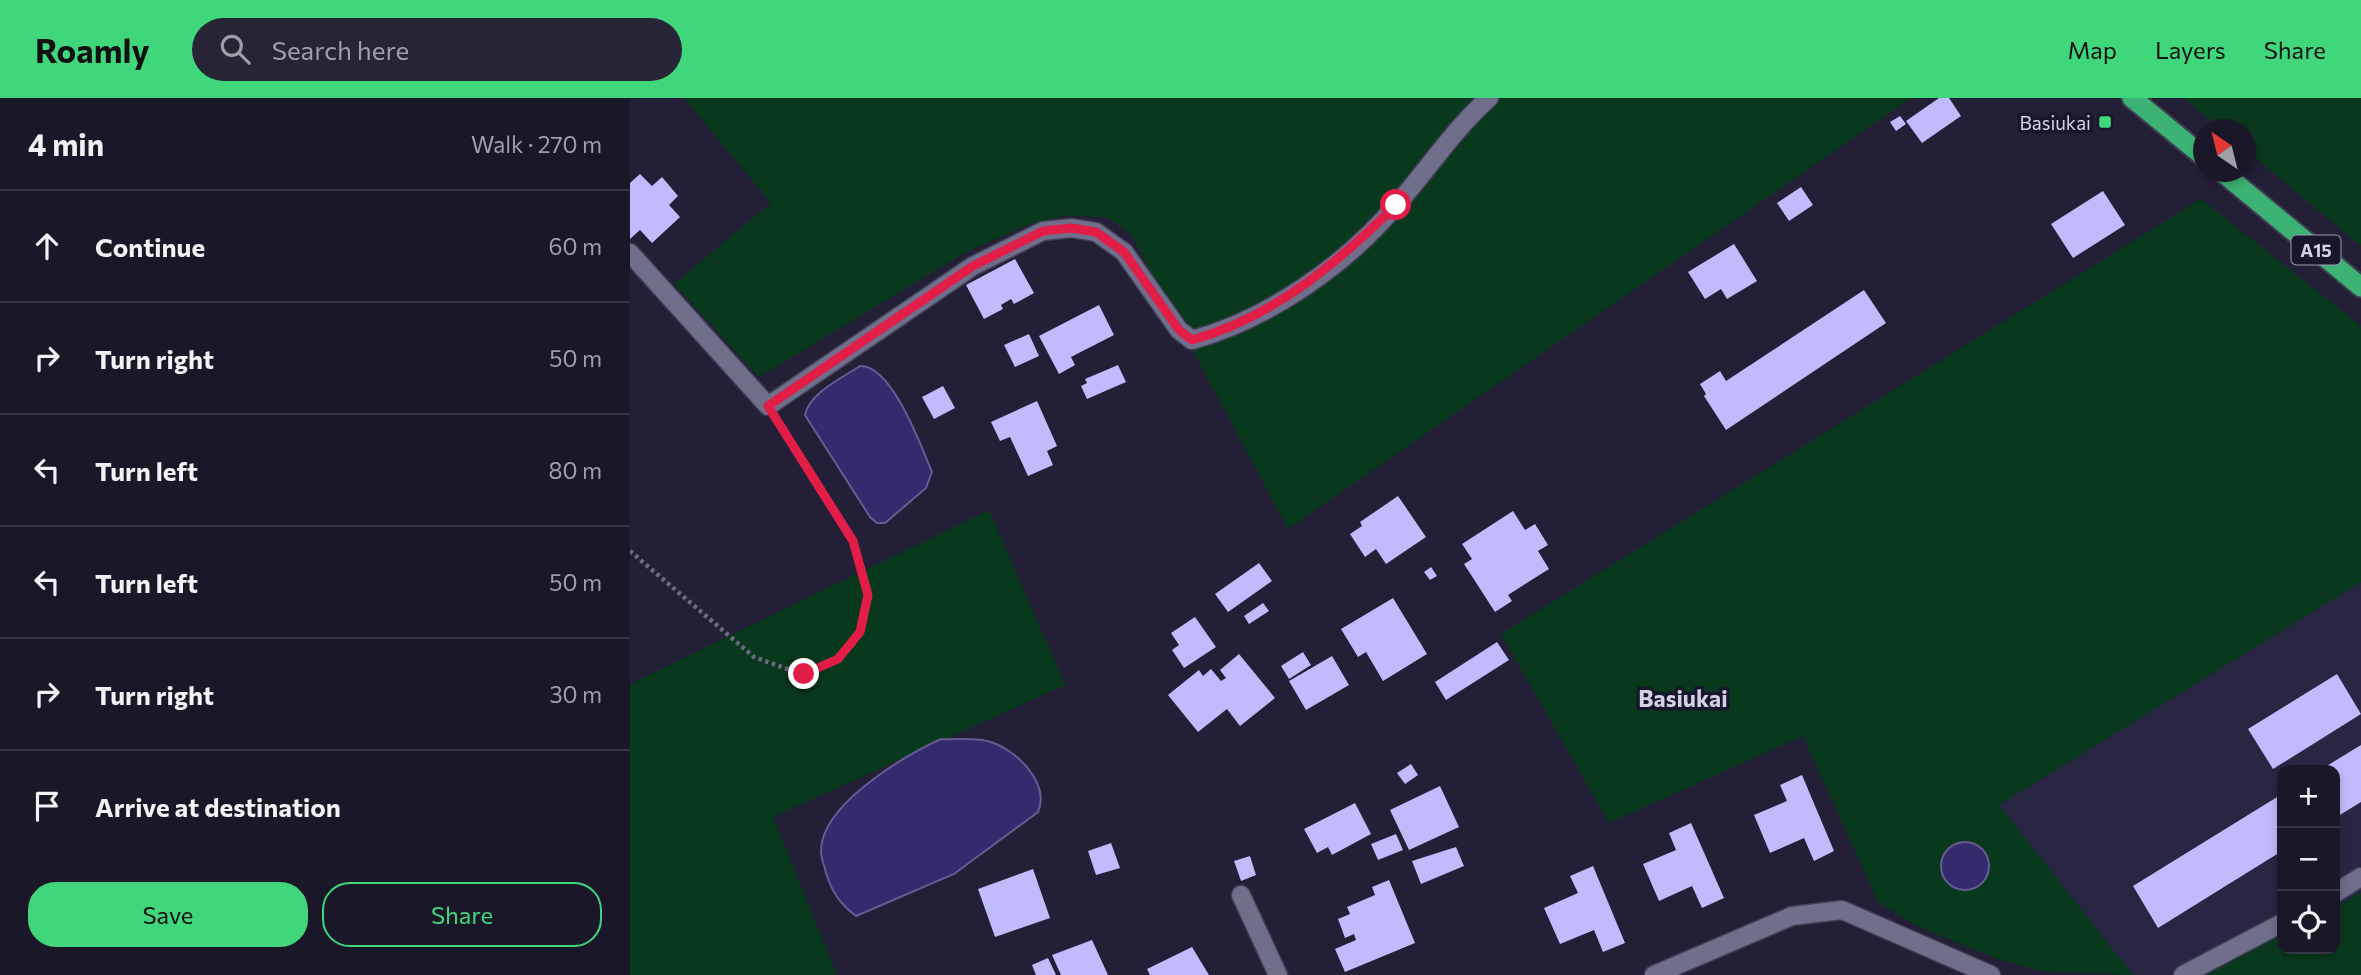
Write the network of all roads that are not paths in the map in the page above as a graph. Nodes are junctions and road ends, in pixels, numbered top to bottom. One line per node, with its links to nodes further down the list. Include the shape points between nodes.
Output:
1 (1489, 98): 5 (street, via 1352,249 1297,291 1220,332 1192,340 1179,330 1124,252 1096,232 1071,228 1043,231 973,266 768,406)
2 (2132, 98): 3 (highway)
3 (2193, 149)
4 (2234, 182): 6 (highway, A15)
5 (630, 253)
6 (2361, 287)
7 (2361, 877): 8 (street)
8 (2338, 891)
9 (1241, 895): 11 (street)
10 (2277, 926): 14 (street)
11 (1278, 975)
12 (1654, 975): 13 (street, via 1792,916 1842,909)
13 (1991, 975)
14 (2183, 975)

